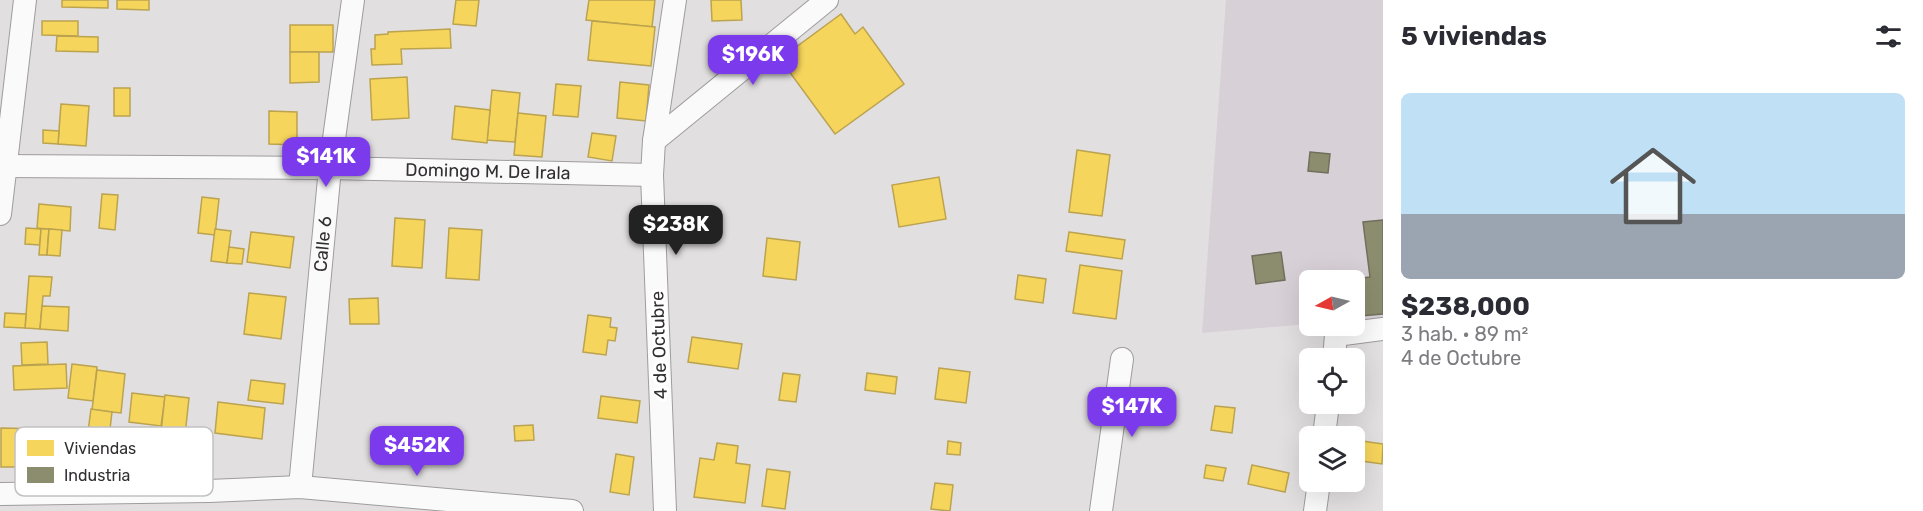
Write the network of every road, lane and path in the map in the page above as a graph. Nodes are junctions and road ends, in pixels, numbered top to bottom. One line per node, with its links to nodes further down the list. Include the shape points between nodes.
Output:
1 (25, 0): 6 (street)
2 (353, 0): 7 (street, Calle 6)
3 (675, 0): 5 (street, 4 de Octubre)
4 (827, 0): 5 (street)
5 (654, 141): 8 (street, 4 de Octubre)
6 (2, 166): 7 (street, Domingo M. De Irala); 9 (street)
7 (330, 168): 8 (street, Domingo M. De Irala); 13 (street, Calle 6)
8 (652, 176): 20 (street, 4 de Octubre)
9 (0, 214)
10 (1383, 329): 11 (street, via 1336,335)
11 (1335, 348)
12 (1122, 359): 21 (street)
13 (300, 487): 18 (street, via 262,489); 19 (street)
14 (1318, 492): 22 (street)
15 (0, 494): 16 (street)
16 (15, 494)
17 (60, 496): 18 (street)
18 (210, 501)
19 (572, 511)
20 (665, 511)
21 (1101, 511)
22 (1315, 511)

